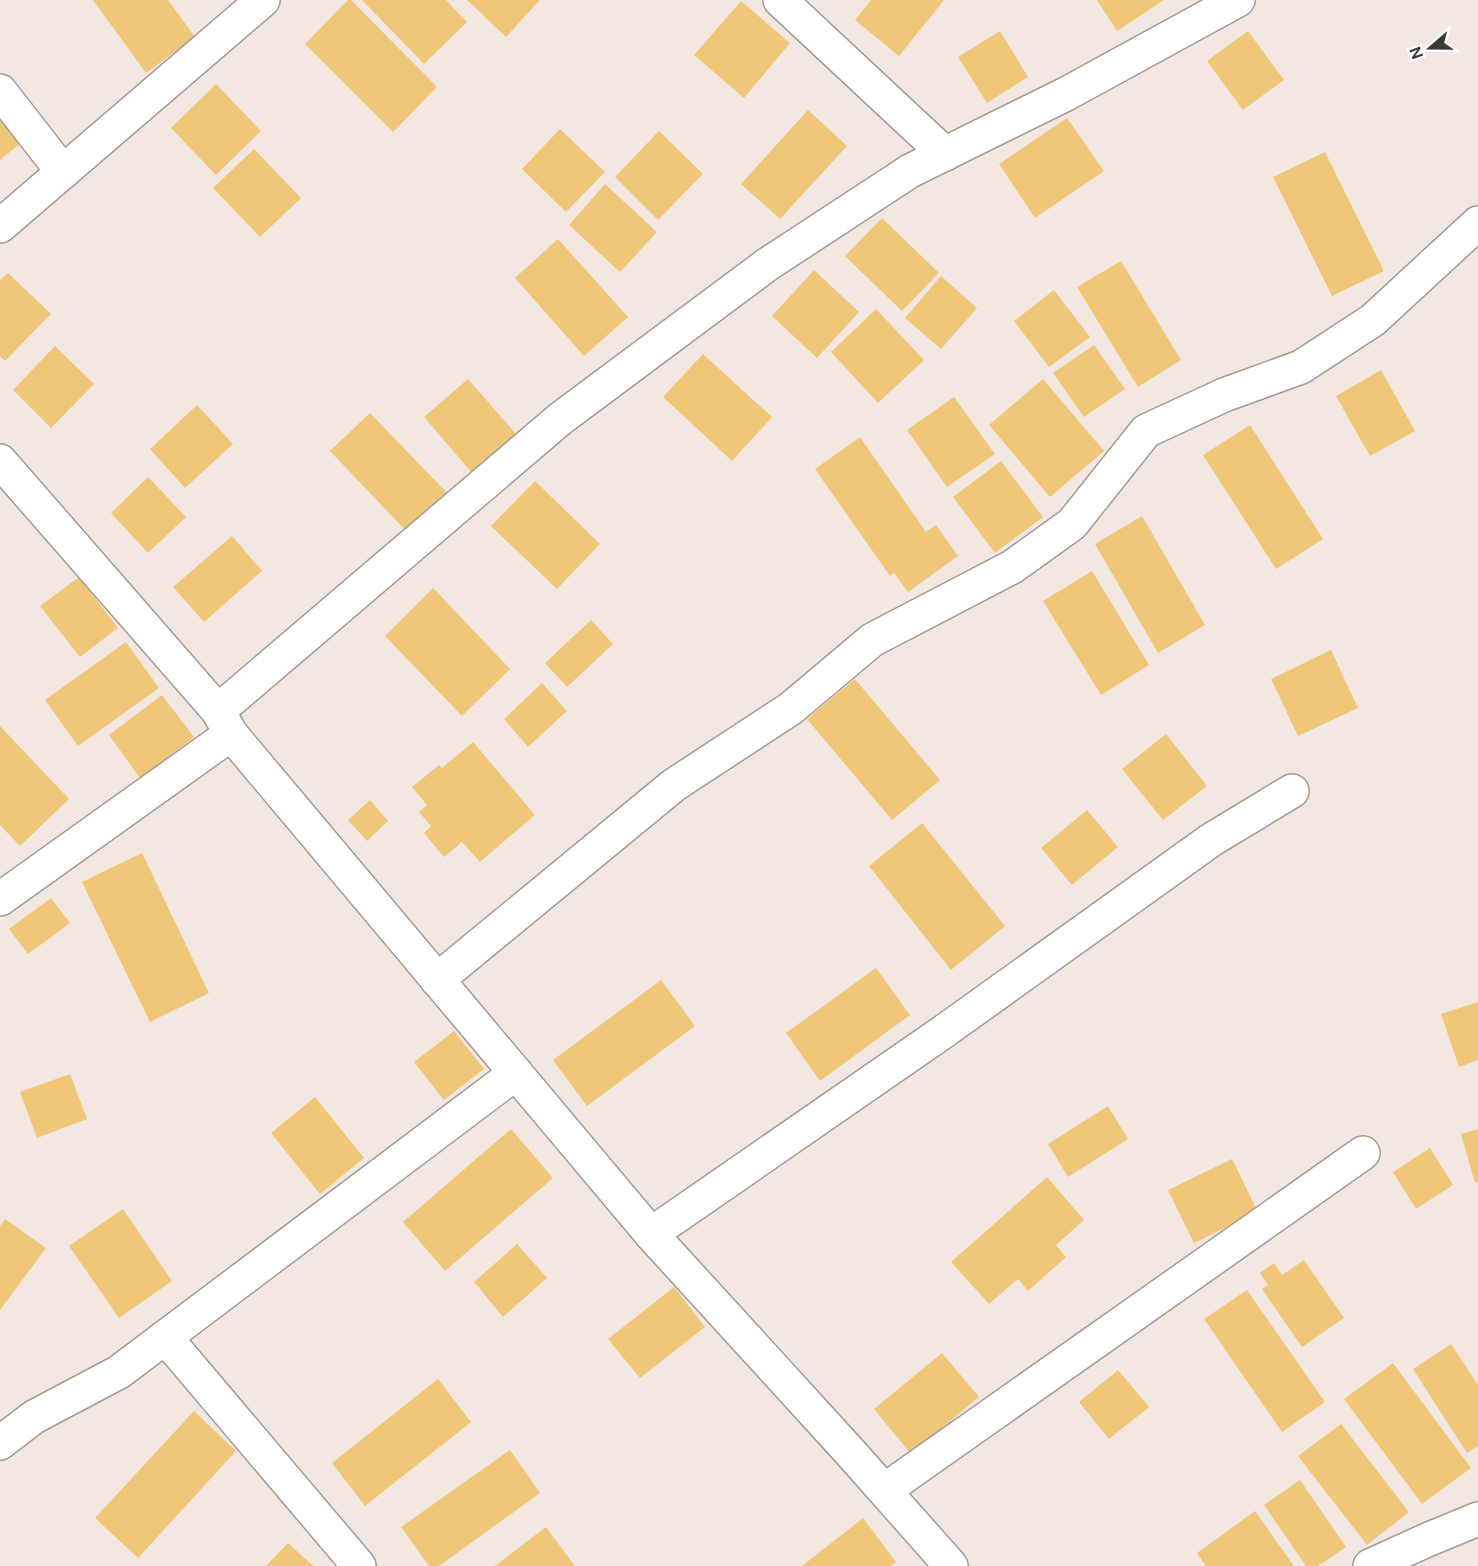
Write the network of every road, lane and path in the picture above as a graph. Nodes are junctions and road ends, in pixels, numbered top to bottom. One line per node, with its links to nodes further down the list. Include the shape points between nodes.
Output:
1 (263, 0): 6 (street)
2 (780, 0): 5 (street)
3 (1238, 0): 5 (street, via 1066,94)
4 (0, 92): 6 (street)
5 (945, 154): 10 (street, via 910,171 768,264 560,419)
6 (63, 172): 8 (street)
7 (1478, 223): 13 (street, via 1373,320 1301,367 1224,395 1146,431 1072,525 1012,567 872,640 790,709 674,785)
8 (0, 226)
9 (0, 461): 10 (street)
10 (224, 723): 12 (street); 13 (street)
11 (1292, 791): 16 (street, via 1211,840)
12 (0, 899)
13 (437, 980): 14 (street)
14 (516, 1073): 16 (street); 17 (street)
15 (1363, 1153): 19 (street)
16 (651, 1234): 19 (street)
17 (165, 1337): 18 (street, via 119,1372 34,1417); 21 (street)
18 (0, 1443)
19 (885, 1490): 22 (street)
20 (1478, 1519): 23 (street)
21 (359, 1566)
22 (951, 1566)
23 (1370, 1566)

